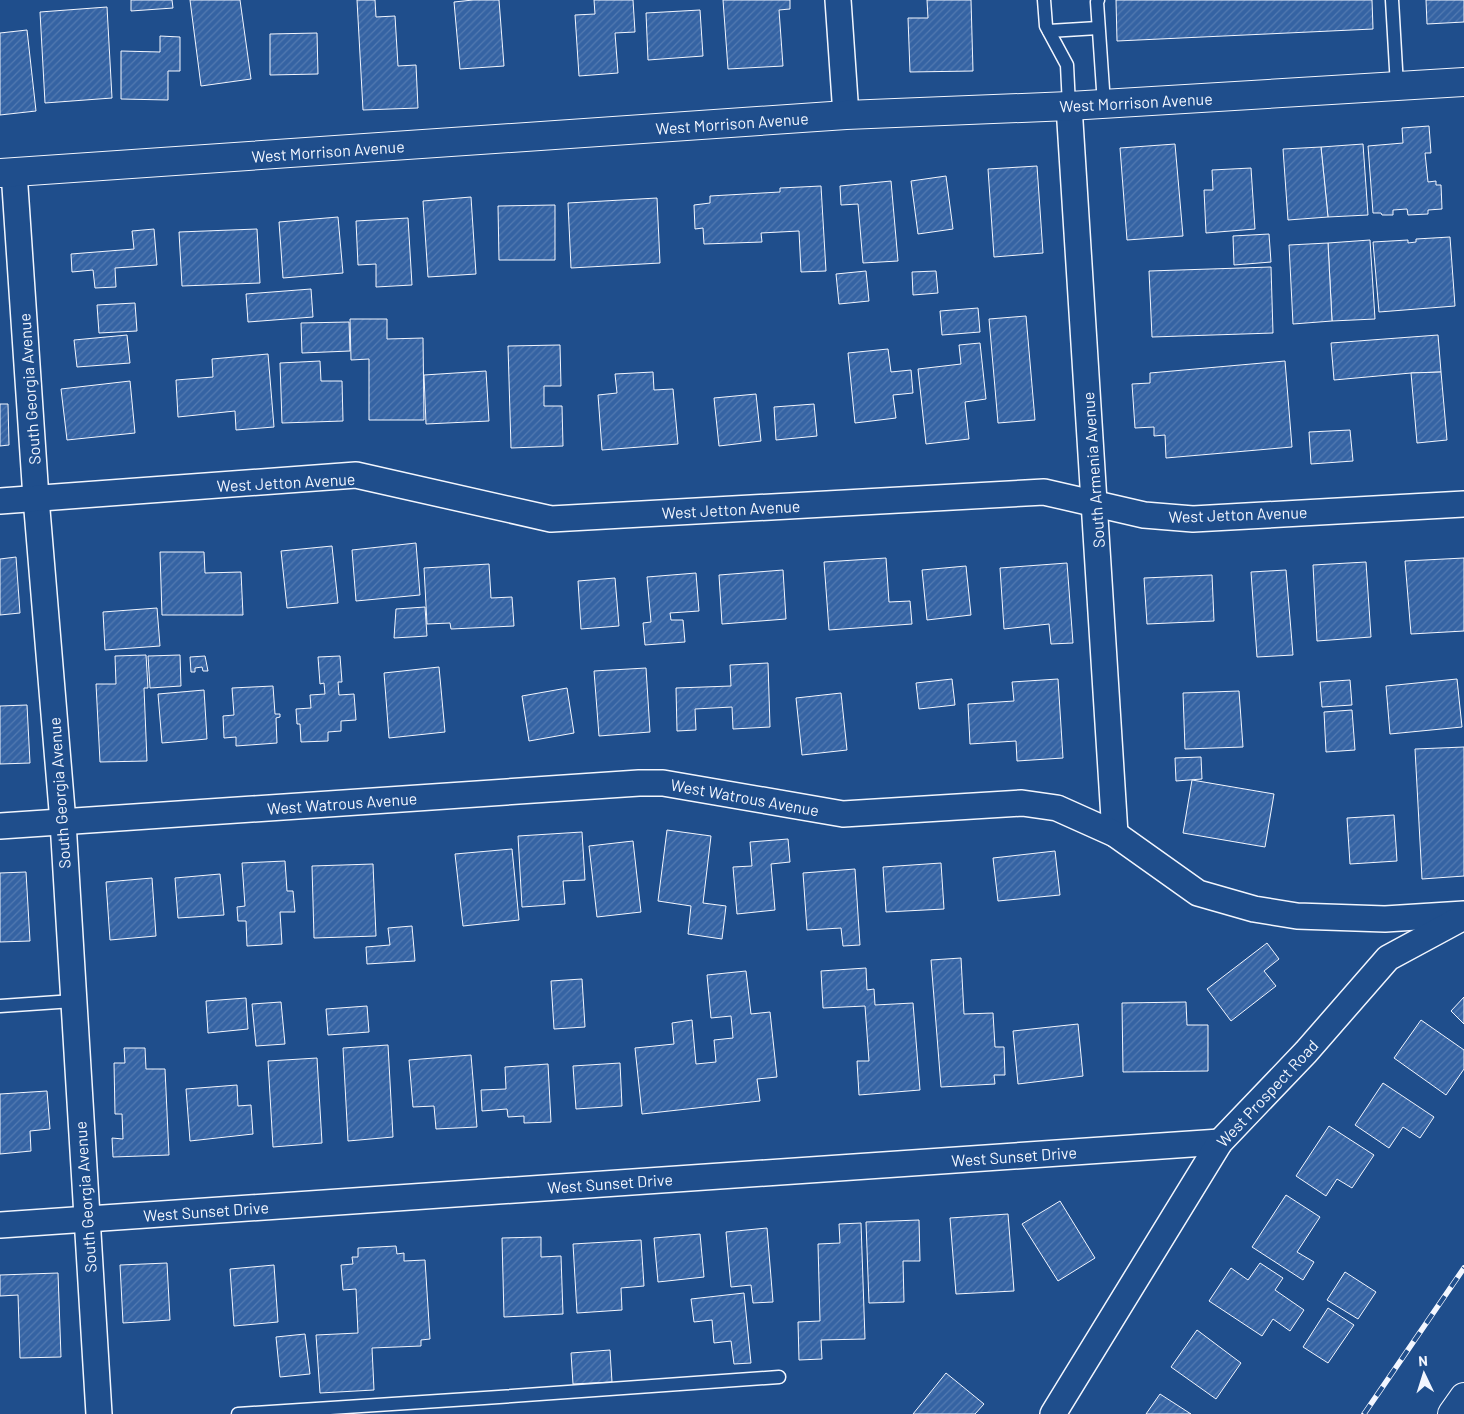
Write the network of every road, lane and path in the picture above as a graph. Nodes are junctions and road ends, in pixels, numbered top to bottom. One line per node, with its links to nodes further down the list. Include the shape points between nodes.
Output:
1 (838, 0): 11 (street)
2 (1044, 0): 6 (lane)
3 (1098, 0): 5 (lane)
4 (1392, 0): 8 (lane)
5 (1098, 28): 6 (lane); 9 (lane)
6 (1049, 31): 10 (lane, via 1067,65)
7 (1464, 82): 8 (main road, West Morrison Avenue)
8 (1397, 86): 9 (main road, West Morrison Avenue)
9 (1104, 104): 10 (main road, West Morrison Avenue)
10 (1069, 106): 11 (main road, West Morrison Avenue); 15 (street, South Armenia Avenue)
11 (846, 116): 12 (main road, West Morrison Avenue)
12 (7, 172): 13 (street, South Georgia Avenue)
13 (36, 498): 14 (street, West Jetton Avenue); 15 (street, West Jetton Avenue, via 356,476 551,519 1044,492); 17 (street, South Georgia Avenue)
14 (0, 501)
15 (1095, 504): 16 (street, West Jetton Avenue, via 1144,515 1193,519); 19 (street, South Armenia Avenue)
16 (1464, 504)
17 (63, 822): 18 (street, West Watrous Avenue); 19 (street, West Watrous Avenue, via 655,783 843,814 1022,803 1056,808); 21 (street, South Georgia Avenue)
18 (0, 826)
19 (1115, 834): 20 (street, West Watrous Avenue, via 1198,893 1254,909 1297,916 1385,919)
20 (1464, 916): 23 (street, West Prospect Road, via 1388,958 1306,1052)
21 (73, 1001): 22 (lane); 24 (street, South Georgia Avenue)
22 (0, 1006)
23 (1220, 1142): 24 (street, West Sunset Drive); 30 (street, West Prospect Road)
24 (86, 1219): 25 (street, West Sunset Drive); 28 (street, South Georgia Avenue)
25 (0, 1225)
26 (779, 1377): 29 (lane)
27 (1464, 1397): 31 (main road)
28 (99, 1414)
29 (238, 1414)
30 (1052, 1414)
31 (1452, 1414)

